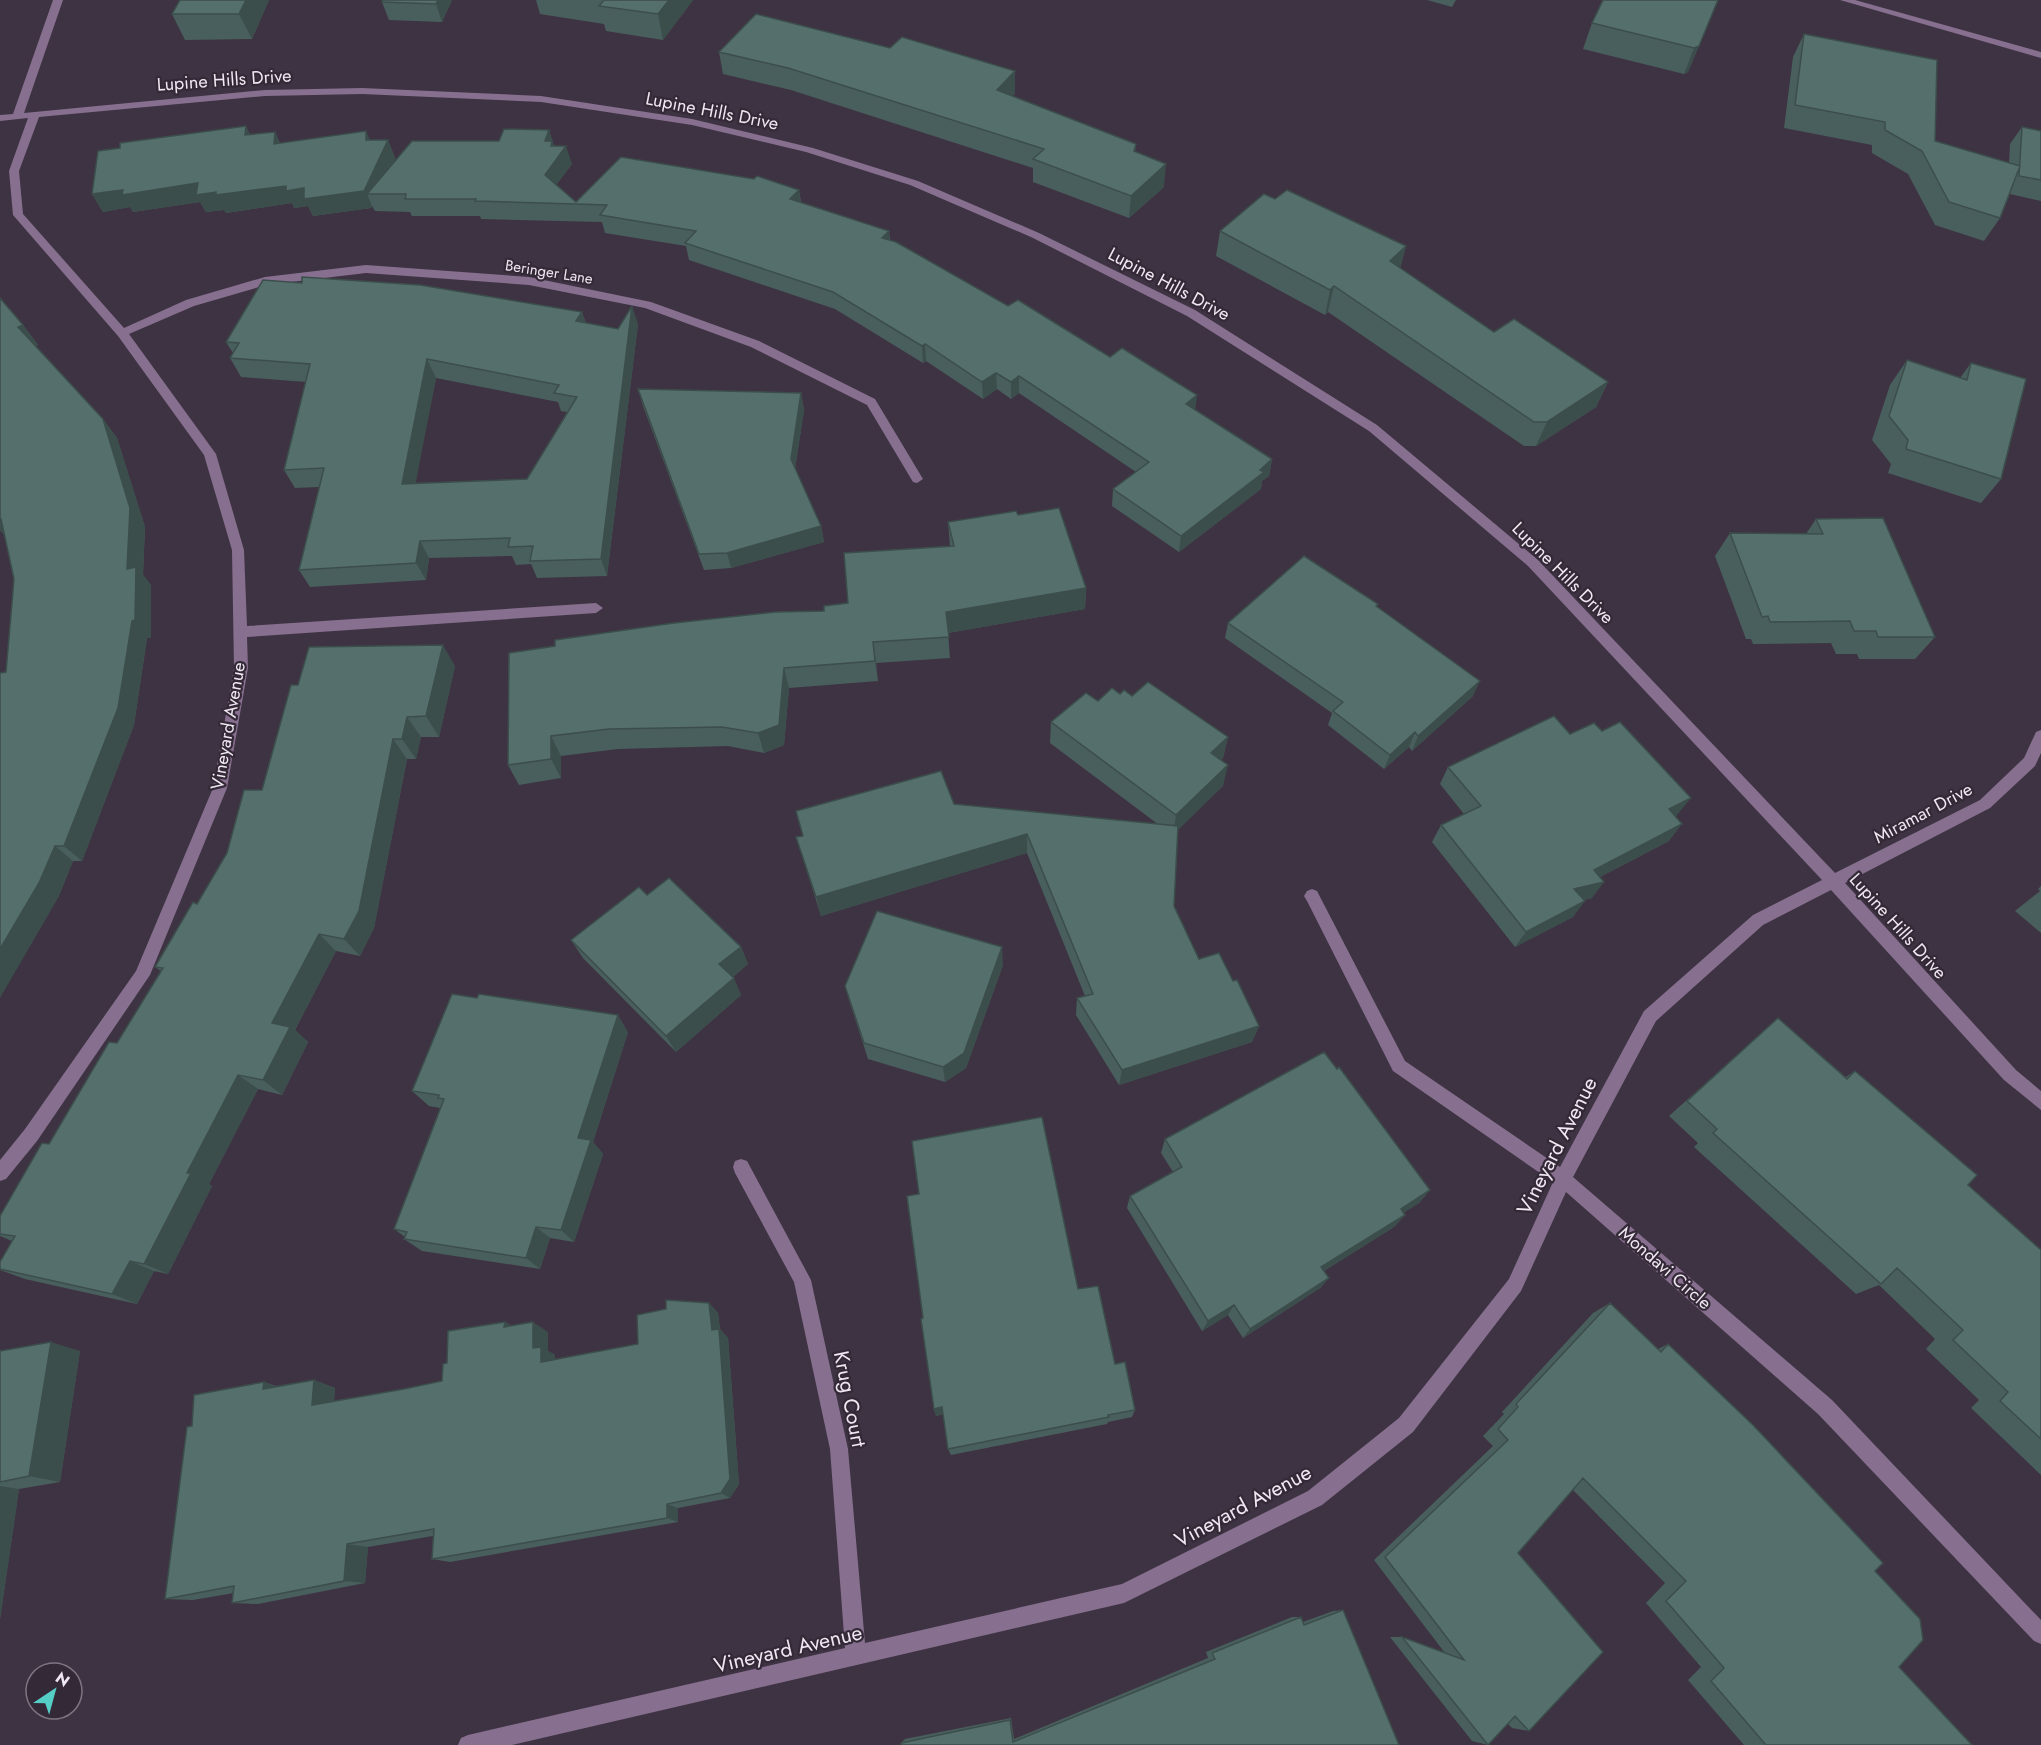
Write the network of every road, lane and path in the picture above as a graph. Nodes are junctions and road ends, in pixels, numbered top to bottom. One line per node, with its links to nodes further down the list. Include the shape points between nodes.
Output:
1 (58, 0): 5 (street)
2 (1845, 0): 3 (street)
3 (2041, 55)
4 (35, 114): 5 (street, Lupine Hills Drive); 7 (street, Vineyard Avenue, via 14,171 18,215); 12 (street, Lupine Hills Drive, via 266,93 362,91 541,99 692,122 809,150 914,183 1035,235 1191,313 1373,428 1533,564)
5 (18, 116): 6 (street, Lupine Hills Drive)
6 (0, 118)
7 (122, 333): 8 (street, Beringer Lane, via 190,303 265,281 366,269 529,281 647,305 755,344 871,402); 10 (street, Vineyard Avenue, via 210,454 238,550)
8 (917, 479)
9 (596, 608): 10 (street)
10 (240, 632): 16 (street, Vineyard Avenue, via 241,668 220,788 142,975 32,1135)
11 (2041, 736): 12 (street, Miramar Drive, via 2030,762 1985,804)
12 (1833, 881): 14 (street, Lupine Hills Drive, via 2010,1075); 17 (street, Vineyard Avenue, via 1758,920 1650,1016)
13 (1312, 896): 17 (street, Mondavi Circle, via 1399,1066)
14 (2041, 1102)
15 (741, 1167): 19 (street, Krug Court, via 802,1280 838,1449)
16 (0, 1173)
17 (1563, 1179): 18 (street, Mondavi Circle, via 1825,1407); 19 (street, Vineyard Avenue, via 1515,1285 1406,1425 1315,1498 1124,1593)
18 (2041, 1634)
19 (856, 1656): 20 (street, Vineyard Avenue)
20 (468, 1745)

